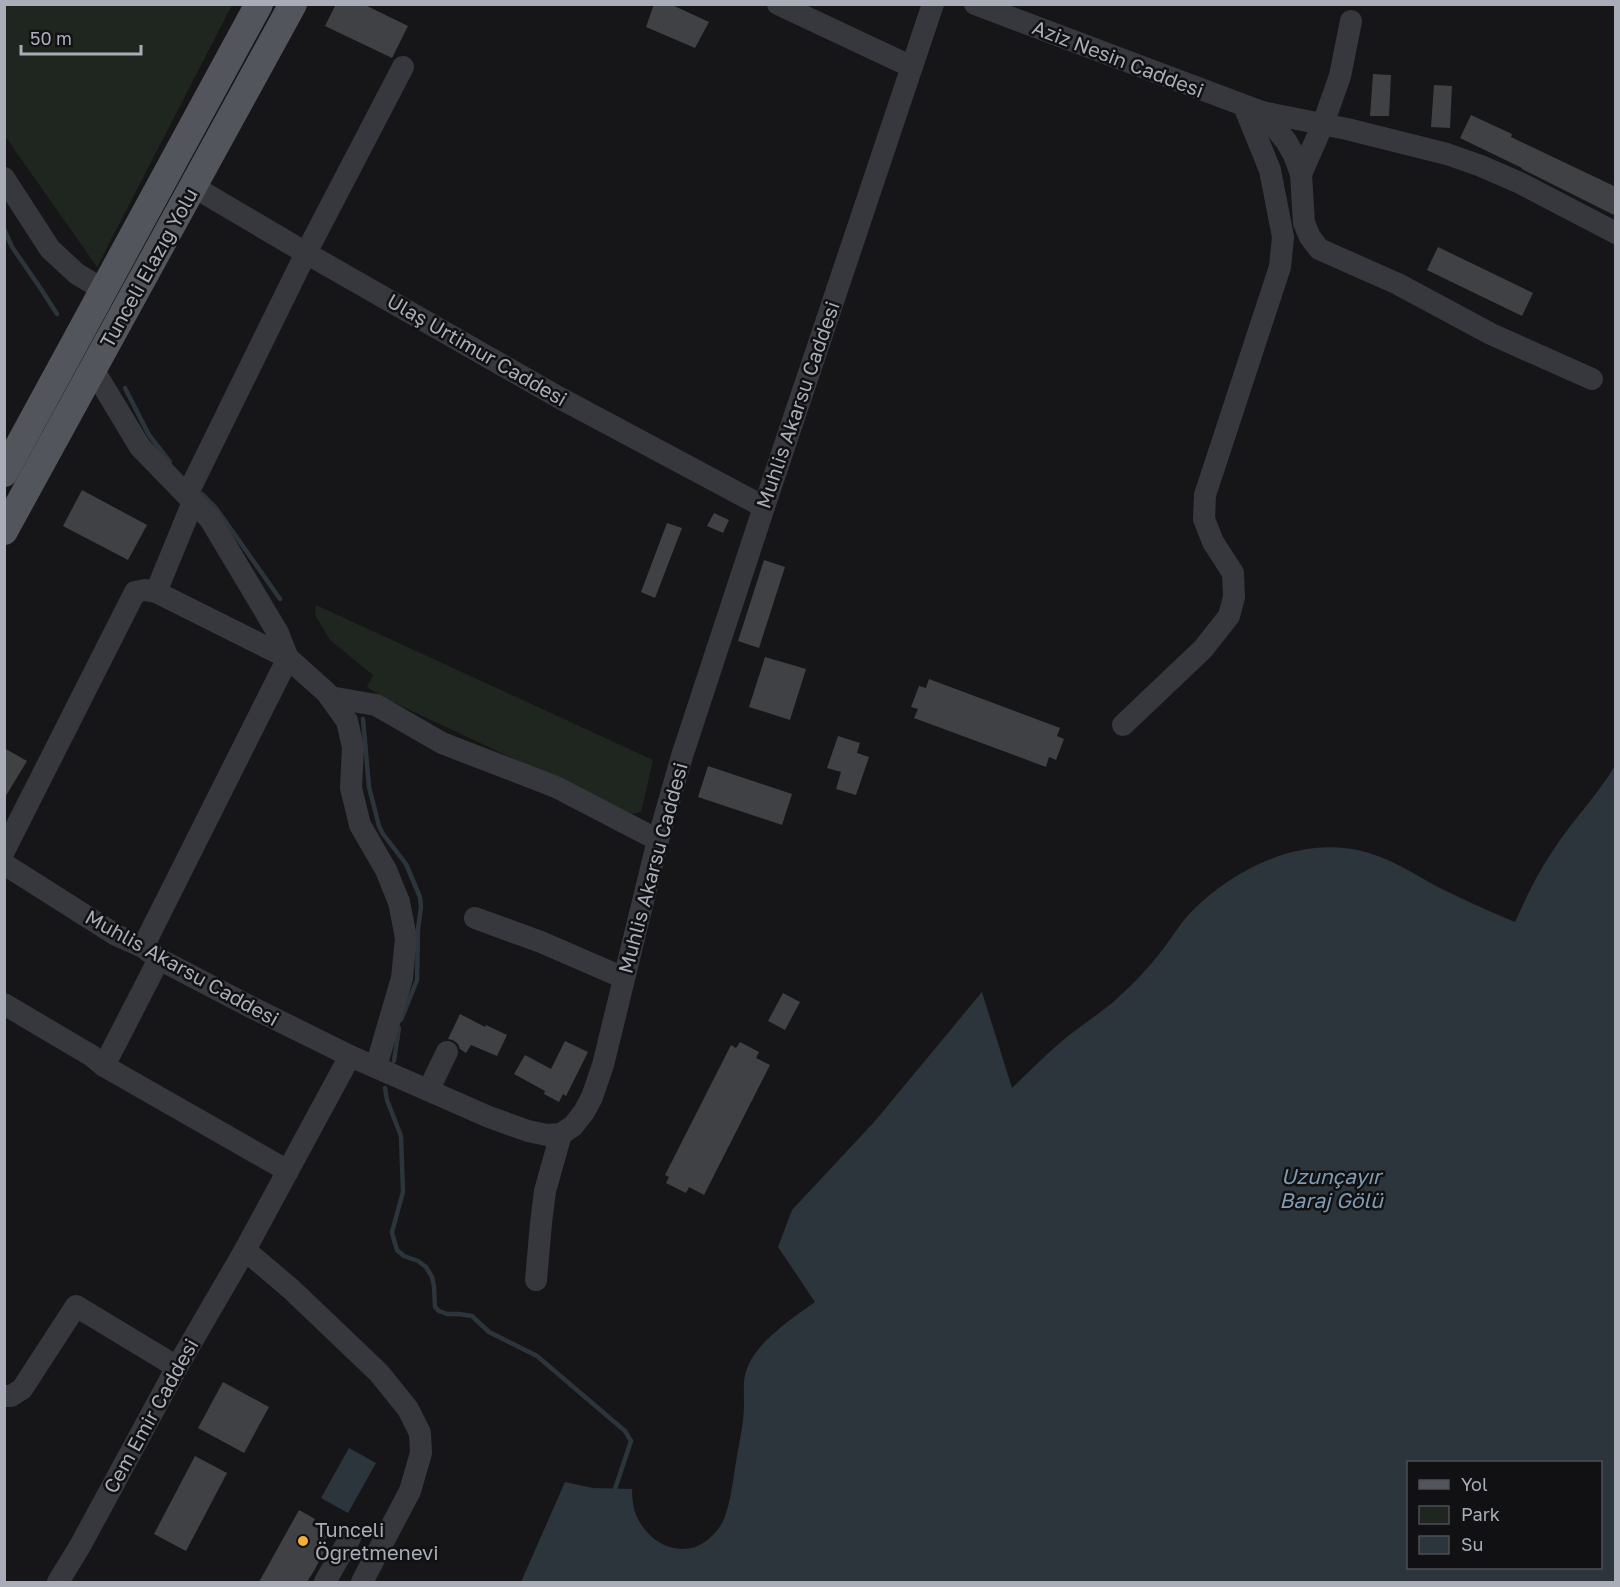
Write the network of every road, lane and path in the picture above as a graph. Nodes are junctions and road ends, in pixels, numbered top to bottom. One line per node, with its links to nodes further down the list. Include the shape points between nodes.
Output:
1 (259, 4): 16 (main road, Tunceli Elazığ Yolu)
2 (293, 4): 13 (main road, Tunceli Elazığ Yolu)
3 (778, 4): 8 (street)
4 (933, 4): 8 (street, Muhlis Akarsu Caddesi)
5 (975, 4): 9 (street, Aziz Nesin Caddesi)
6 (1351, 21): 10 (street, via 1340,75)
7 (404, 67): 15 (street)
8 (912, 67): 21 (street, Muhlis Akarsu Caddesi)
9 (1253, 109): 10 (street, Aziz Nesin Caddesi); 11 (street, via 1286,141); 26 (street, via 1270,170 1282,237 1281,267 1205,495 1204,519 1233,573 1234,597 1229,616 1203,649)
10 (1323, 124): 11 (street); 14 (street, Aziz Nesin Caddesi, via 1407,143 1481,166)
11 (1301, 174): 18 (street, via 1305,223 1319,249)
12 (4, 178): 16 (street, via 50,249)
13 (194, 187): 15 (street, Ulaş Urtimur Caddesi); 17 (main road, Tunceli Elazığ Yolu)
14 (1616, 232)
15 (306, 253): 20 (street); 21 (street, Ulaş Urtimur Caddesi, via 558,397)
16 (104, 290): 19 (main road, Tunceli Elazığ Yolu)
17 (93, 369): 20 (street, via 140,447); 22 (main road, Tunceli Elazığ Yolu)
18 (1592, 379)
19 (4, 473)
20 (190, 498): 23 (street); 24 (street, via 210,519 278,633)
21 (764, 507): 27 (street, Muhlis Akarsu Caddesi)
22 (4, 531)
23 (156, 592): 24 (street); 28 (street, via 135,592)
24 (288, 658): 25 (street); 31 (street)
25 (330, 697): 27 (street, via 376,705 442,743 556,787); 37 (street, via 347,721 353,747 351,788 360,825 399,902 405,938 402,978)
26 (1123, 725)
27 (658, 840): 32 (street, Muhlis Akarsu Caddesi)
28 (4, 851)
29 (4, 864): 31 (street, Muhlis Akarsu Caddesi)
30 (475, 918): 32 (street)
31 (151, 953): 35 (street, Muhlis Akarsu Caddesi); 36 (street)
32 (624, 978): 39 (street, Muhlis Akarsu Caddesi, via 592,1097 573,1126)
33 (4, 1004): 36 (street)
34 (447, 1052): 38 (street)
35 (350, 1056): 37 (street, Muhlis Akarsu Caddesi); 40 (street, Cem Emir Caddesi)
36 (104, 1066): 40 (street)
37 (376, 1067): 38 (street, Muhlis Akarsu Caddesi)
38 (429, 1089): 39 (street, Muhlis Akarsu Caddesi, via 528,1131)
39 (561, 1134): 42 (street, via 545,1191)
40 (288, 1171): 41 (street, Cem Emir Caddesi)
41 (245, 1250): 43 (street, Cem Emir Caddesi); 48 (street, via 379,1373 408,1409 420,1433 422,1453 411,1491)
42 (536, 1280)
43 (177, 1367): 44 (street, via 76,1306 22,1389); 47 (street, Cem Emir Caddesi)
44 (4, 1396)
45 (350, 1538): 46 (street)
46 (332, 1580)
47 (58, 1582)
48 (362, 1582)

